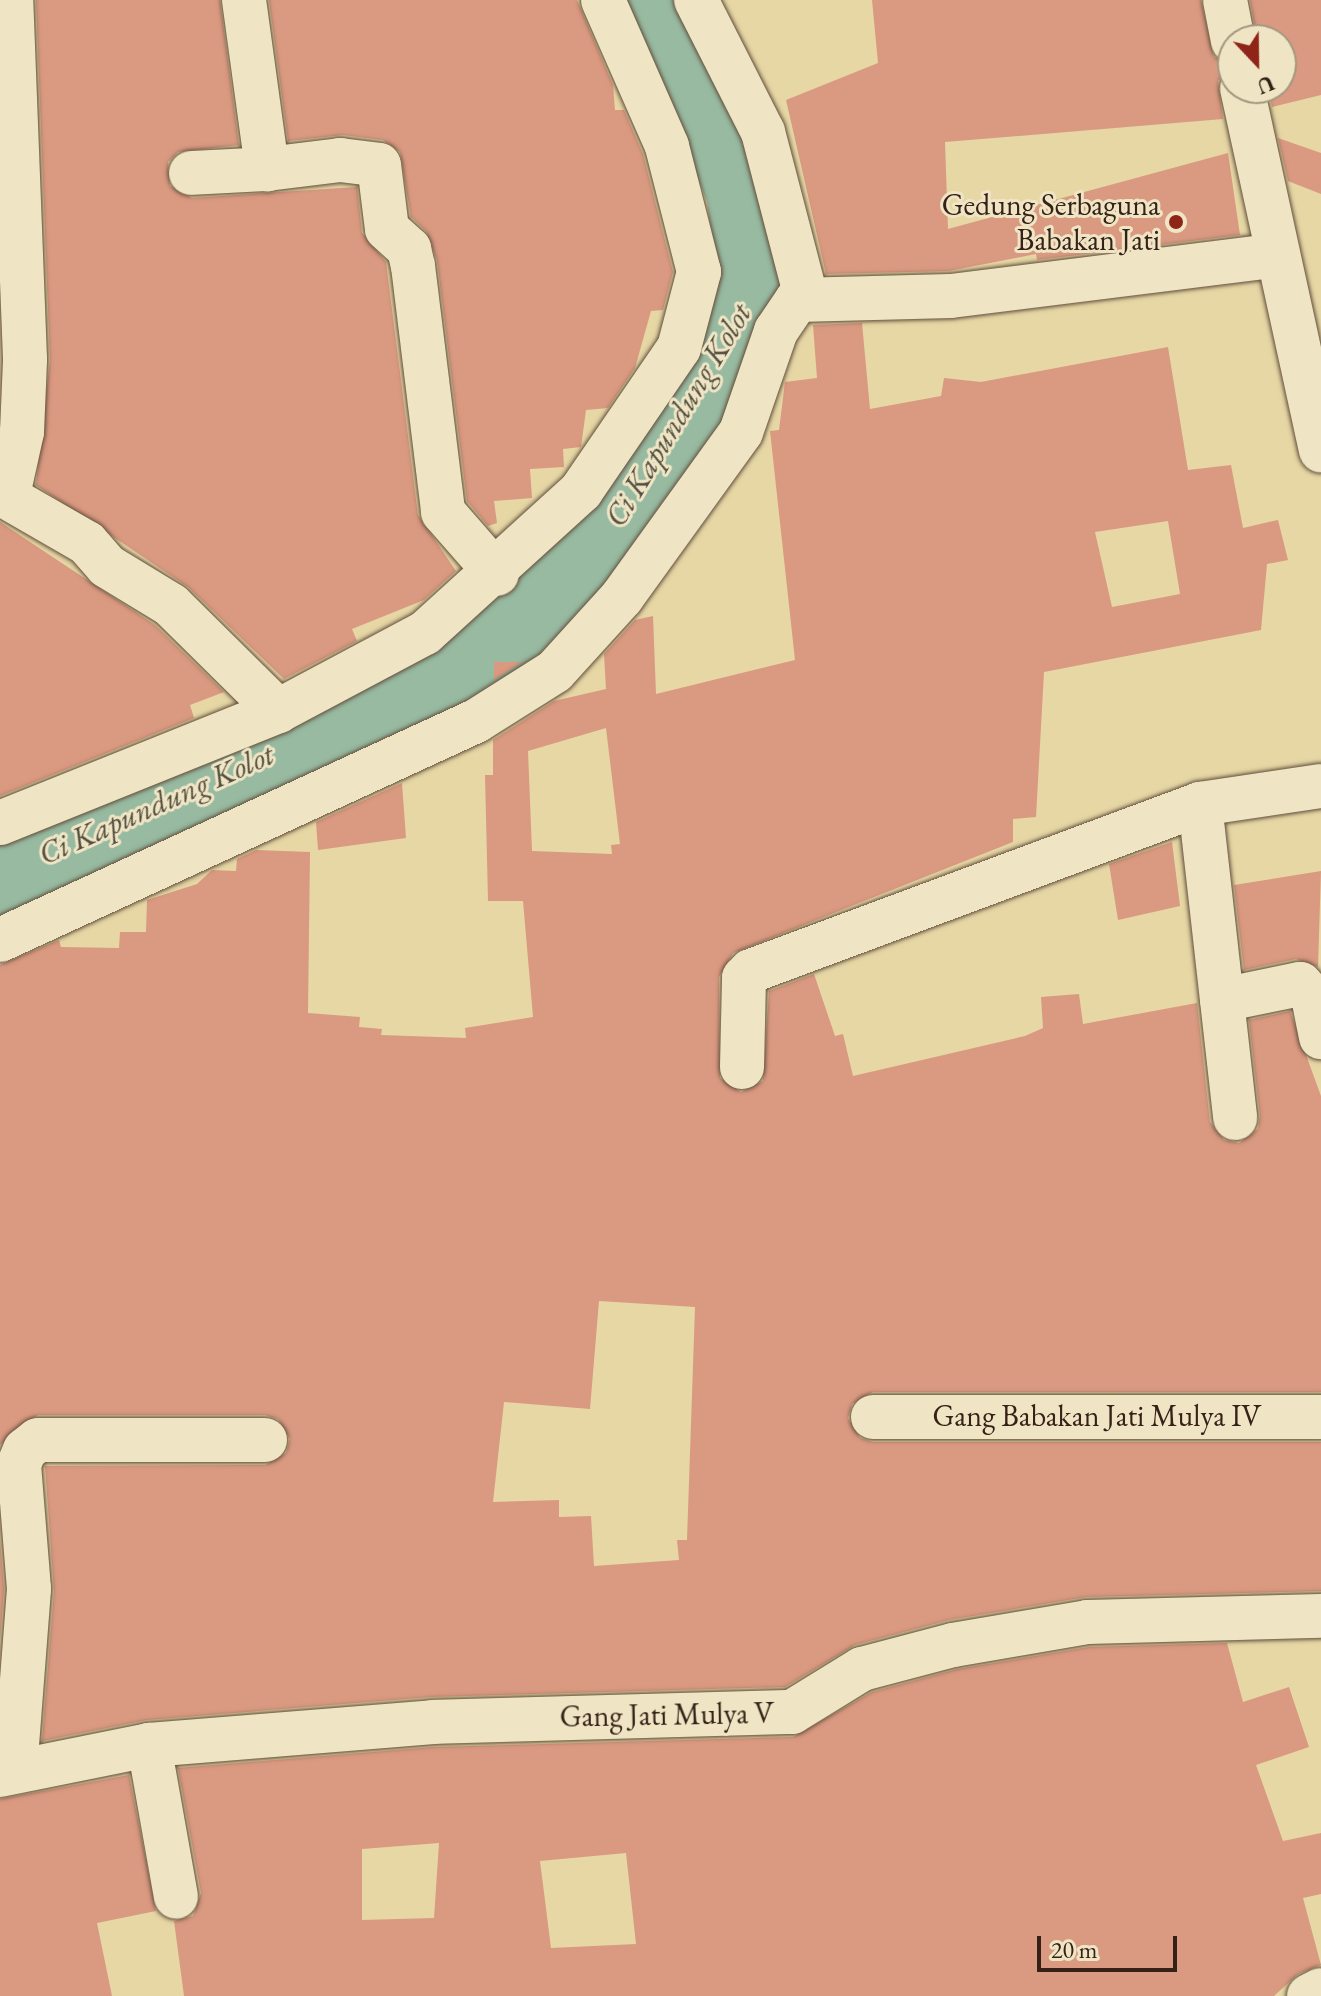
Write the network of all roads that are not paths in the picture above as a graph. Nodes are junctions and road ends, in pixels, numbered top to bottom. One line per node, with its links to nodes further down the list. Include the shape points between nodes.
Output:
1 (11, 0): 13 (street, via 25,346 22,432)
2 (244, 0): 8 (street)
3 (603, 0): 14 (street, via 667,146 699,272 679,348 581,491)
4 (696, 0): 11 (street, via 763,132)
5 (1225, 0): 6 (street)
6 (1230, 24)
7 (1245, 104): 10 (street)
8 (267, 169): 9 (street); 14 (street, via 340,160 379,165 387,229 409,249 413,266 443,512)
9 (191, 173)
10 (1273, 256): 11 (street, via 951,296); 12 (street)
11 (806, 297): 19 (street, via 776,331 741,432 622,597 555,671 476,721)
12 (1321, 451)
13 (4, 494): 15 (street, via 171,605)
14 (497, 574): 15 (street, via 425,633)
15 (278, 711): 18 (street)
16 (1321, 786): 17 (street)
17 (1200, 804): 20 (street); 22 (street, via 751,971 744,978)
18 (0, 823)
19 (0, 940)
20 (1222, 1000): 21 (street, via 1300,984 1313,997); 23 (street)
21 (1321, 1037)
22 (742, 1067)
23 (1235, 1118)
24 (873, 1417): 25 (street, Gang Babakan Jati Mulya IV)
25 (1321, 1417)
26 (265, 1440): 29 (street, via 38,1440 25,1450 19,1464 29,1589)
27 (1321, 1616): 28 (street, Gang Jati Mulya V, via 1087,1622 953,1645 862,1669 792,1712 433,1722)
28 (149, 1745): 29 (street, Gang Jati Mulya V); 30 (street)
29 (8, 1773)
30 (176, 1897)
31 (1321, 1990): 32 (street)
32 (1309, 1996)

